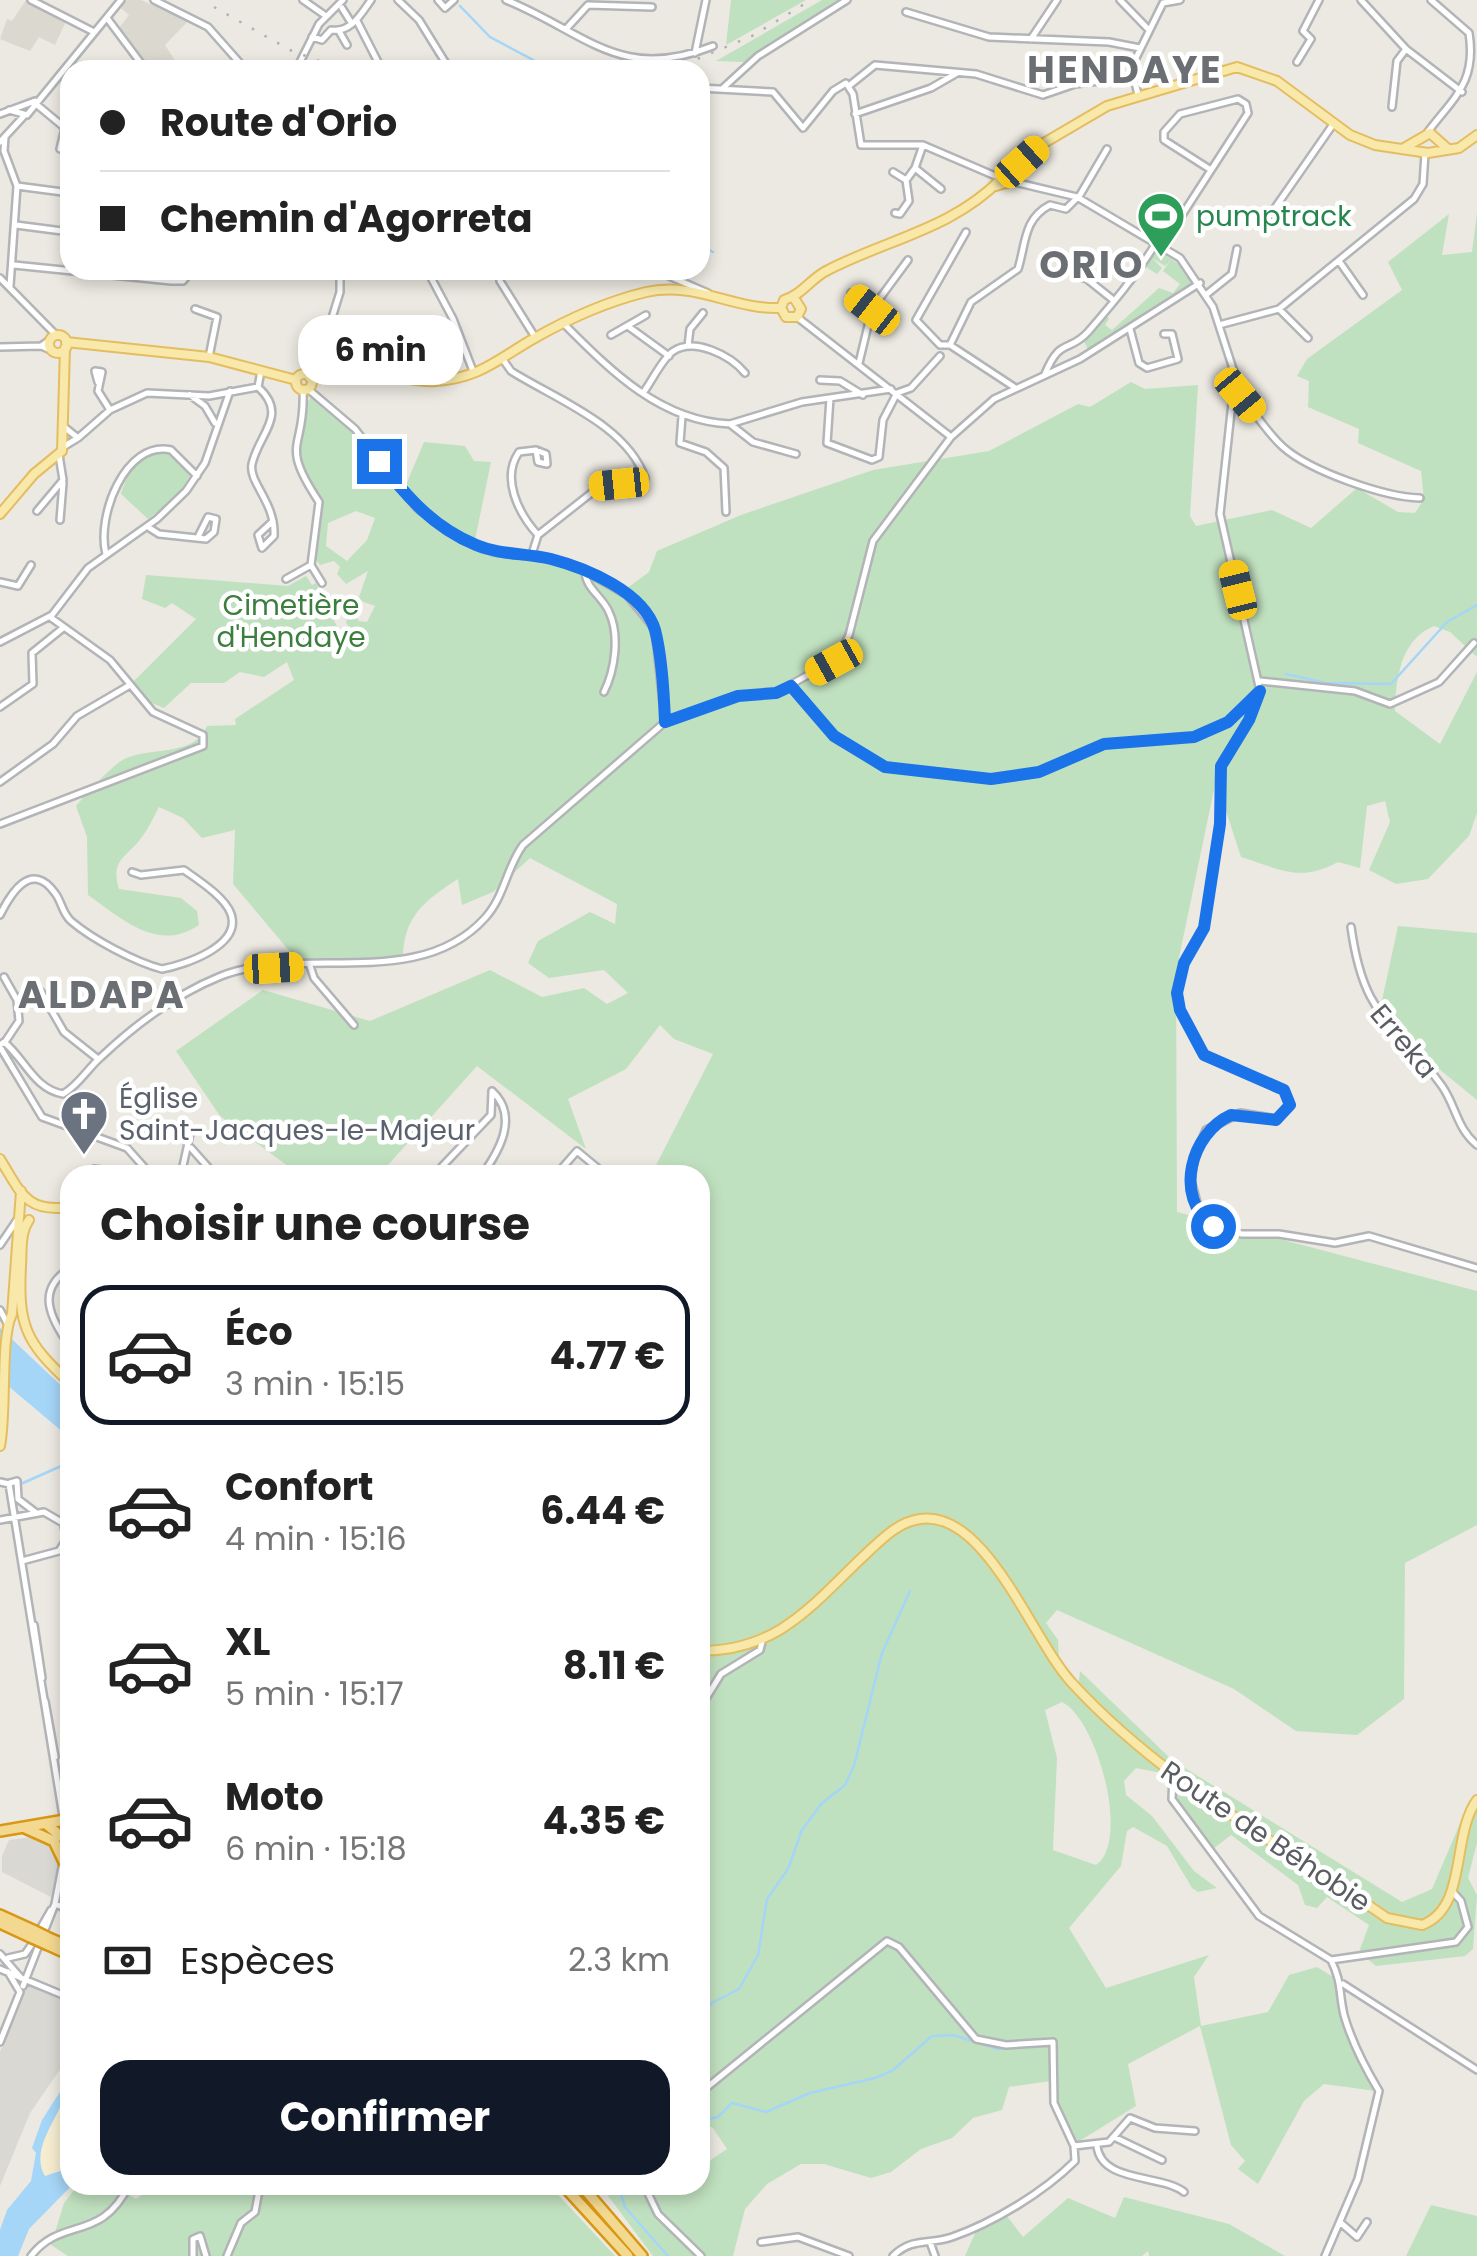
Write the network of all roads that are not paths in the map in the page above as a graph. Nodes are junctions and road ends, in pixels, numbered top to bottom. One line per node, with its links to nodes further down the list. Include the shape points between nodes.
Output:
1 (31, 0): 27 (street)
2 (121, 0): 22 (street)
3 (154, 0): 38 (street, via 208,27)
4 (302, 0): 21 (street)
5 (371, 0): 23 (street)
6 (398, 0): 41 (street)
7 (438, 0): 8 (street, via 445,8)
8 (454, 0)
9 (506, 0): 24 (street)
10 (706, 0): 35 (street)
11 (847, 0): 50 (street, via 758,56)
12 (1057, 0): 29 (street)
13 (1120, 0): 25 (street)
14 (1180, 0): 25 (street, via 1163,4)
15 (1318, 0): 44 (street, via 1302,31 1310,39)
16 (1361, 0): 34 (street)
17 (1430, 0): 30 (street)
18 (340, 3): 21 (street); 23 (street)
19 (652, 7): 24 (street, via 588,5)
20 (906, 12): 29 (street, via 964,32)
21 (326, 16): 28 (street)
22 (107, 18): 27 (street); 37 (street)
23 (355, 22): 26 (street); 40 (street)
24 (566, 29): 42 (street, via 584,43)
25 (1150, 30): 33 (street)
26 (338, 31): 28 (street, via 322,40); 31 (street)
27 (94, 32): 36 (street)
28 (312, 37): 39 (street)
29 (1031, 39): 33 (street)
30 (1473, 39): 51 (street)
31 (347, 45)
32 (712, 46): 35 (street)
33 (1140, 48): 47 (street)
34 (1406, 49): 51 (street); 54 (street, via 1397,62)
35 (695, 53): 43 (street)
36 (71, 60)
37 (138, 60)
38 (237, 60)
39 (301, 60)
40 (377, 60)
41 (443, 60)
42 (642, 60)
43 (676, 60)
44 (1296, 62)
45 (957, 72): 47 (street, via 1043,94); 48 (street, via 875,65); 57 (street)
46 (60, 74): 53 (street)
47 (1132, 77): 52 (street)
48 (850, 85): 50 (street, via 833,91 803,128 773,92); 57 (street)
49 (710, 88): 50 (street)
50 (722, 88)
51 (1462, 92): 62 (street, via 1434,123)
52 (1138, 94): 60 (main road, via 1237,67 1277,81); 73 (main road, via 1044,143)
53 (37, 102): 55 (street); 58 (street); 59 (street)
54 (1392, 107)
55 (18, 108): 56 (street); 58 (street)
56 (0, 114)
57 (855, 114): 65 (street, via 858,141 865,146)
58 (23, 117): 63 (street)
59 (60, 121)
60 (1334, 124): 68 (main road); 80 (street)
61 (1477, 134): 67 (main road)
62 (1433, 137): 64 (main road); 67 (main road); 69 (main road)
63 (2, 139): 75 (street)
64 (1418, 141): 68 (main road); 69 (main road)
65 (923, 145): 70 (street); 73 (street)
66 (1107, 149): 78 (street)
67 (1448, 149): 69 (main road)
68 (1400, 150): 69 (main road)
69 (1427, 152): 87 (street, via 1421,193)
70 (915, 168): 74 (street); 76 (street)
71 (1212, 170): 71 (street, via 1164,140 1164,132 1180,114 1238,99 1248,113); 84 (street)
72 (893, 172): 74 (street)
73 (1009, 176): 78 (street); 102 (main road, via 926,232 830,268)
74 (906, 180): 79 (street, via 909,201)
75 (17, 186): 77 (street); 81 (street)
76 (941, 190)
77 (60, 192)
78 (1077, 197): 84 (street); 120 (street, via 1066,208 1050,204 1040,210 1023,234 1018,269 971,302)
79 (895, 213)
80 (1268, 218)
81 (16, 225): 82 (street); 88 (street)
82 (60, 231)
83 (966, 232): 120 (street, via 916,320 940,345)
84 (1159, 245): 96 (street); 103 (street)
85 (1237, 249): 100 (street, via 1232,274)
86 (908, 260): 107 (street)
87 (1339, 261): 101 (street); 105 (street)
88 (14, 265): 89 (street); 97 (street)
89 (60, 269)
90 (0, 278): 97 (street)
91 (1086, 278): 103 (street)
92 (341, 280): 132 (street)
93 (433, 280): 131 (street)
94 (500, 280): 117 (street)
95 (679, 280): 98 (street)
96 (1200, 282): 100 (street); 114 (street)
97 (10, 286): 119 (street)
98 (708, 292): 104 (main road, via 759,309); 112 (main road, via 644,293 591,309)
99 (851, 293): 107 (street)
100 (1206, 294): 111 (street)
101 (1363, 295)
102 (794, 298): 104 (main road); 110 (main road, via 802,309)
103 (1112, 299): 133 (street, via 1082,338 1056,350)
104 (781, 308): 110 (main road, via 786,317)
105 (1279, 309): 111 (street); 118 (street)
106 (195, 310): 126 (street, via 217,317)
107 (872, 310): 128 (street)
108 (703, 313): 121 (street, via 690,329)
109 (646, 315): 113 (street)
110 (797, 317): 128 (street)
111 (1219, 325): 144 (street)
112 (566, 326): 117 (main road); 142 (street)
113 (629, 327): 115 (street); 124 (street)
114 (1130, 329): 116 (street, via 1139,363 1147,368 1178,359 1172,334); 133 (street)
115 (611, 334)
116 (1164, 334)
117 (535, 338): 127 (main road)
118 (1308, 338)
119 (49, 340): 122 (street); 123 (main road); 123 (main road)
120 (950, 345): 137 (street)
121 (688, 346): 124 (street); 130 (street, via 722,354)
122 (0, 347)
123 (62, 348): 126 (main road, via 82,343); 150 (main road)
124 (669, 356): 142 (street)
125 (940, 356): 141 (street, via 911,388)
126 (210, 357): 129 (main road)
127 (504, 361): 131 (main road); 167 (street, via 596,422 629,451 645,478 640,487 598,486)
128 (859, 363): 141 (street)
129 (261, 368): 134 (main road); 138 (street)
130 (746, 373)
131 (474, 374): 132 (main road, via 434,382 364,367)
132 (312, 375): 134 (main road); 139 (main road)
133 (1044, 376): 137 (street)
134 (296, 380): 139 (main road)
135 (820, 380): 145 (street, via 840,381)
136 (98, 382): 147 (street)
137 (1014, 386): 152 (street)
138 (258, 387): 140 (street); 164 (street, via 274,417 252,475 272,507)
139 (306, 390): 169 (street, via 355,429 429,518 484,548); 171 (street, via 294,454 319,502)
140 (230, 391): 143 (street); 151 (street)
141 (894, 391): 145 (street); 146 (street, via 879,458 872,460 827,443); 152 (street)
142 (644, 393): 148 (street)
143 (189, 394): 147 (street, via 148,393); 151 (street, via 206,406)
144 (1237, 394): 159 (street, via 1296,456 1397,497); 180 (street, via 1220,514)
145 (863, 395): 146 (street)
146 (830, 398): 149 (street)
147 (110, 410): 153 (street)
148 (682, 416): 149 (street); 161 (street, via 680,443 706,452 724,468)
149 (730, 424): 156 (street, via 753,442)
150 (63, 426): 153 (street); 155 (main road)
151 (216, 426): 157 (street)
152 (951, 437): 182 (street, via 872,541 838,658)
153 (78, 438): 155 (street)
154 (536, 450): 167 (street, via 519,452 512,473 516,503)
155 (60, 451): 158 (street); 162 (main road)
156 (796, 454)
157 (197, 476): 165 (street); 168 (street, via 171,450 154,448 134,462 114,492)
158 (63, 480): 160 (street); 163 (street)
159 (1420, 498)
160 (36, 512)
161 (726, 512)
162 (0, 514)
163 (60, 520)
164 (272, 521): 164 (street, via 258,535 262,548 272,542)
165 (148, 527): 166 (street, via 159,534); 168 (street)
166 (199, 535): 166 (street, via 208,517 216,519 209,538)
167 (538, 535): 169 (street)
168 (106, 554): 176 (street)
169 (532, 556): 172 (street)
170 (31, 565): 174 (street, via 18,586)
171 (311, 566): 173 (street); 175 (street)
172 (585, 571): 184 (street, via 614,629); 186 (street, via 628,596 655,629)
173 (286, 578)
174 (0, 582)
175 (322, 584)
176 (50, 617): 177 (street); 178 (street)
177 (63, 628): 181 (street, via 106,656); 185 (street, via 32,653 34,684)
178 (0, 642)
179 (1474, 643): 180 (street, via 1440,682 1390,704 1355,690)
180 (1260, 681): 183 (street)
181 (130, 685): 187 (street, via 77,716 53,744); 188 (street, via 153,712 203,735 201,750)
182 (791, 686): 183 (street, via 834,736 885,767 991,779 1039,772 1104,744 1194,737 1228,722); 186 (street)
183 (1260, 691): 216 (street, via 1221,766 1220,824 1204,928 1184,963 1177,993 1204,1055 1284,1090 1290,1105 1276,1120 1240,1113 1206,1130 1192,1168 1194,1200 1205,1220 1226,1231 1335,1242 1369,1236)
184 (604, 692)
185 (0, 707)
186 (665, 722): 192 (street, via 556,812 512,859 496,905 464,937 402,959)
187 (0, 782)
188 (0, 824)
189 (132, 872): 190 (street, via 184,870 228,909 228,936 204,954 162,970 72,921 40,882 17,885)
190 (0, 915)
191 (1351, 928): 199 (street, Erreka, via 1367,997 1445,1090 1464,1134)
192 (310, 966): 195 (street); 197 (street, via 218,977 176,998)
193 (4, 977): 194 (street)
194 (17, 1000): 196 (street, via 19,1021); 197 (street, via 32,988 41,992 64,1032)
195 (354, 1025)
196 (1, 1045): 197 (street, via 52,1092 63,1094); 202 (street, via 42,1117 126,1148)
197 (98, 1059)
198 (190, 1134): 200 (street)
199 (1477, 1145)
200 (191, 1148): 203 (street); 204 (street)
201 (0, 1159): 209 (main road)
202 (142, 1165)
203 (184, 1165)
204 (206, 1165)
205 (444, 1165): 206 (street, via 491,1115 492,1092 506,1116 505,1133)
206 (487, 1165)
207 (564, 1165): 208 (street, via 576,1151)
208 (594, 1165)
209 (21, 1191): 210 (main road); 211 (main road)
210 (31, 1204): 211 (main road); 213 (main road); 214 (main road)
211 (18, 1206): 214 (main road)
212 (60, 1208): 213 (main road)
213 (55, 1209): 214 (main road)
214 (24, 1218): 215 (street); 219 (main road)
215 (1, 1240)
216 (1477, 1268)
217 (60, 1276): 220 (street, via 48,1298)
218 (0, 1310): 219 (street)
219 (11, 1323): 221 (main road); 221 (main road); 222 (main road)
220 (60, 1332)
221 (21, 1335): 222 (main road); 223 (main road)
222 (8, 1350): 224 (main road)
223 (60, 1371)
224 (6, 1389): 225 (main road); 226 (main road)
225 (0, 1418)
226 (0, 1446)
227 (0, 1482): 228 (street)
228 (9, 1484): 229 (street, via 17,1481 20,1502); 230 (street)
229 (38, 1513): 230 (street); 232 (street)
230 (14, 1517): 231 (street); 234 (street)
231 (0, 1520)
232 (60, 1520)
233 (60, 1548): 234 (street)
234 (22, 1565): 239 (street)
235 (762, 1642): 236 (main road); 237 (street, via 760,1650 721,1674); 238 (main road, Route de Béhobie, via 782,1632 902,1524 936,1518 956,1524 989,1557 1061,1670)
236 (710, 1648)
237 (710, 1692)
238 (1173, 1776): 248 (main road, Route de Béhobie, via 1387,1918 1410,1926 1431,1922); 258 (street, via 1172,1798 1258,1916)
239 (60, 1788)
240 (1477, 1800): 248 (main road, via 1466,1820)
241 (60, 1820): 242 (highway)
242 (45, 1823): 243 (highway); 245 (highway)
243 (22, 1827): 244 (highway); 246 (highway, via 49,1836)
244 (1, 1831)
245 (60, 1835)
246 (60, 1855)
247 (60, 1884): 249 (street)
248 (1451, 1890): 258 (street, via 1468,1928 1456,1942)
249 (55, 1904): 250 (street); 257 (street, via 30,1949); 261 (street)
250 (60, 1906)
251 (0, 1915): 252 (highway)
252 (7, 1924): 253 (highway, bridge)
253 (50, 1942): 254 (highway); 255 (highway)
254 (60, 1945)
255 (60, 1948)
256 (0, 1954): 257 (street)
257 (8, 1958): 261 (street)
258 (1331, 1960): 262 (street)
259 (0, 1969): 260 (street)
260 (8, 1972): 261 (street); 261 (street)
261 (23, 1980): 263 (street); 264 (street)
262 (1343, 1984): 265 (street); 279 (street, via 1342,2009 1356,2052 1378,2091)
263 (60, 1994)
264 (0, 2042)
265 (1477, 2070)
266 (710, 2084): 269 (street, via 891,1941 976,2038 1006,2045 1053,2042 1054,2103)
267 (1195, 2131): 268 (street, via 1154,2128 1130,2118)
268 (1116, 2138): 270 (street); 271 (street)
269 (1074, 2146): 270 (street); 281 (street, via 1072,2165 1026,2198)
270 (1096, 2146): 272 (street, via 1113,2168)
271 (1162, 2160)
272 (1184, 2192)
273 (124, 2195): 283 (street, via 96,2225 50,2238)
274 (258, 2195): 286 (street)
275 (572, 2195): 287 (highway)
276 (590, 2195): 288 (highway)
277 (649, 2195): 289 (street, via 658,2214)
278 (1367, 2222): 279 (street, via 1357,2236)
279 (1341, 2224): 293 (street)
280 (761, 2242): 282 (street, via 798,2237)
281 (930, 2242): 291 (street, via 911,2242); 292 (street)
282 (832, 2253): 290 (street)
283 (31, 2256)
284 (193, 2256): 285 (street, via 193,2238 200,2236)
285 (206, 2256)
286 (227, 2256)
287 (628, 2256)
288 (642, 2256)
289 (701, 2256)
290 (849, 2256)
291 (893, 2256)
292 (935, 2256)
293 (1325, 2256)

